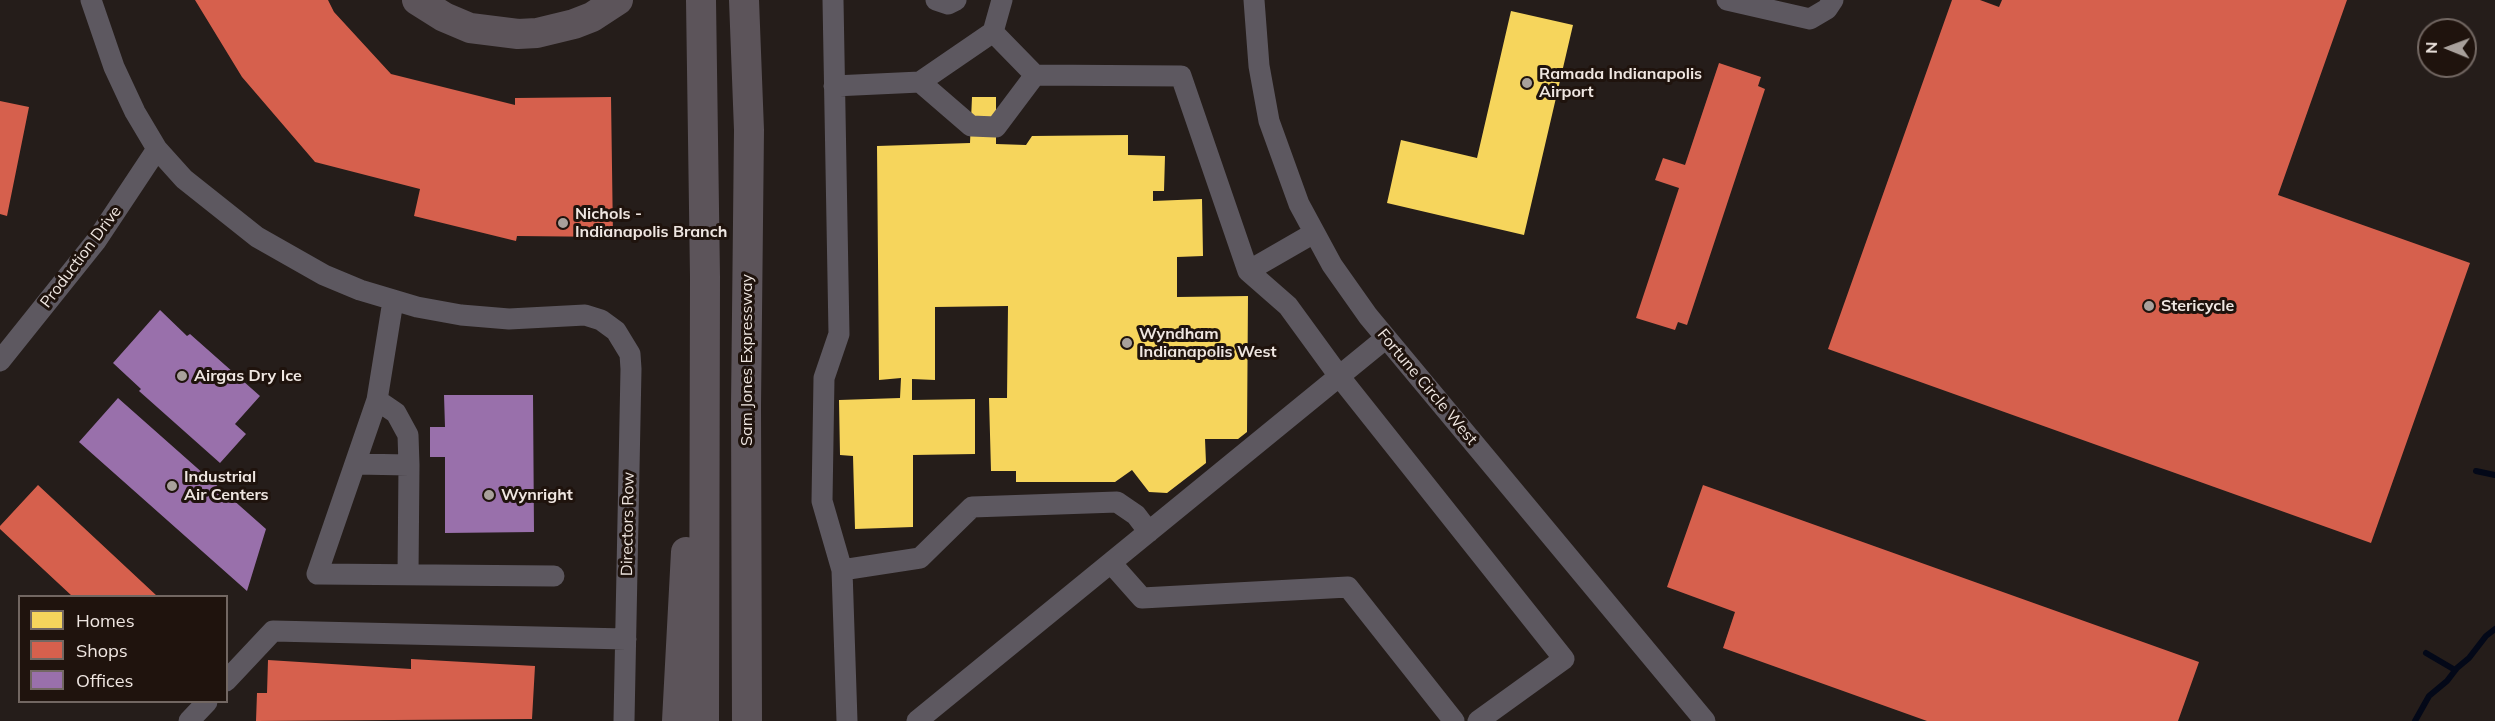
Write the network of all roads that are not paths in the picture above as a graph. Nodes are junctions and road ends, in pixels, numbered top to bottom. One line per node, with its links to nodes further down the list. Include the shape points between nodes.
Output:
1 (91, 0): 17 (street, via 114,67)
2 (417, 0): 3 (highway, via 470,28 518,34 574,24)
3 (618, 0)
4 (701, 0): 20 (highway)
5 (744, 0): 40 (highway, Sam Jones Expressway, via 749,130)
6 (833, 0): 16 (street)
7 (936, 0): 8 (street, via 948,4)
8 (956, 0)
9 (1002, 0): 13 (street)
10 (1254, 0): 18 (street, Fortune Circle West, via 1269,122 1287,177)
11 (1727, 0): 12 (street, via 1806,19 1824,12)
12 (1833, 0)
13 (993, 32): 14 (street); 15 (street)
14 (1035, 75): 15 (street, via 996,127 971,126); 19 (street, via 1181,76)
15 (920, 82): 16 (street)
16 (834, 86): 30 (street, via 839,334 824,378 822,501)
17 (157, 149): 21 (street, via 184,179 257,237 324,275); 23 (street, Production Drive, via 96,241)
18 (1314, 233): 19 (street); 22 (street, Fortune Circle West, via 1350,291)
19 (1248, 271): 24 (street, via 1288,306)
20 (705, 277): 38 (highway); 39 (highway)
21 (393, 301): 25 (street); 33 (street, Directors Row, via 481,318 585,315 616,331 630,354 631,369)
22 (1386, 338): 24 (street); 45 (street, Fortune Circle West)
23 (0, 361)
24 (1339, 376): 28 (street); 44 (street, via 1564,659)
25 (377, 400): 26 (street); 27 (street, via 396,413 408,435)
26 (356, 464): 27 (street); 31 (street, via 317,574)
27 (409, 465): 31 (street)
28 (1149, 532): 29 (street); 30 (street, via 1136,515 1117,502 972,507 920,558)
29 (1111, 563): 42 (street); 43 (street, via 1142,598 1348,587)
30 (842, 570): 41 (street)
31 (408, 575): 32 (street)
32 (554, 576)
33 (626, 639): 34 (street, via 273,631); 37 (street, Directors Row)
34 (228, 679)
35 (206, 703): 36 (street)
36 (189, 721)
37 (624, 721)
38 (677, 721)
39 (704, 721)
40 (747, 721)
41 (847, 721)
42 (917, 721)
43 (1454, 721)
44 (1478, 721)
45 (1705, 721)

